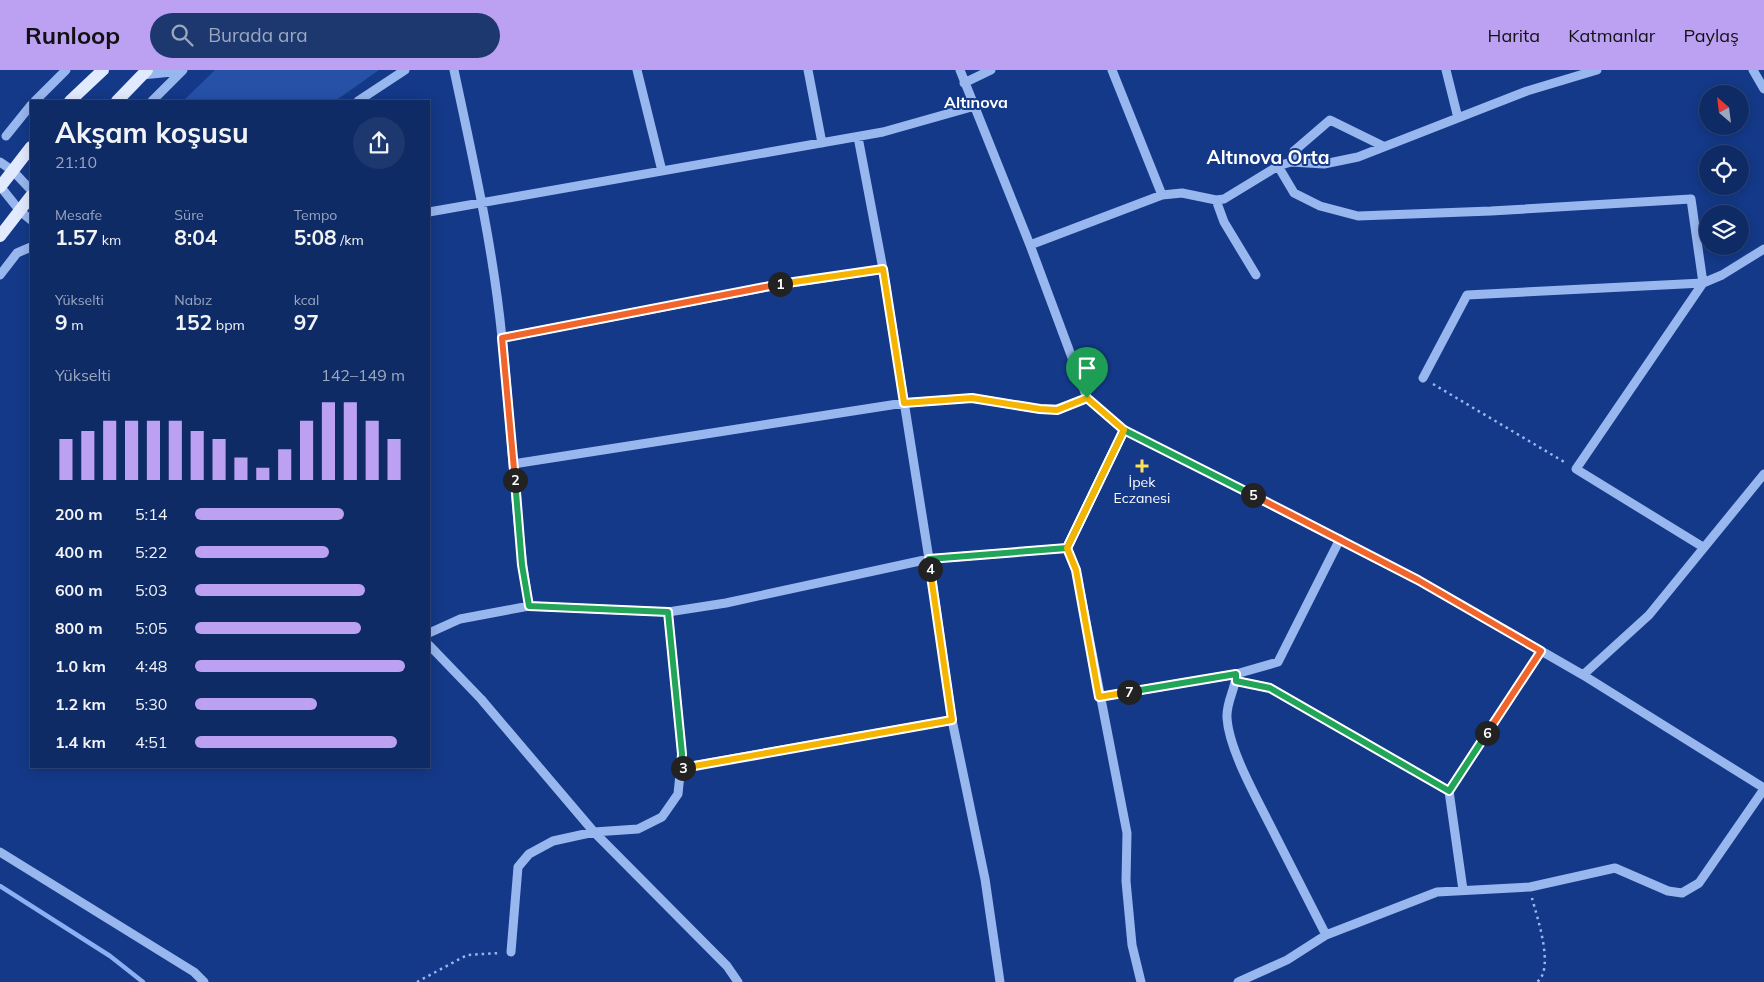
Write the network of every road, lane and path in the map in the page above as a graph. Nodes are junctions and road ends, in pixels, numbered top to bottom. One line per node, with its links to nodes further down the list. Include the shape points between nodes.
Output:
1 (66, 70): 17 (street)
2 (103, 70): 18 (main road)
3 (406, 70): 21 (street)
4 (454, 70): 40 (street)
5 (637, 70): 34 (street)
6 (808, 70): 27 (street)
7 (960, 70): 15 (street)
8 (991, 70): 15 (street)
9 (1112, 70): 37 (street)
10 (1446, 70): 24 (street)
11 (1597, 70): 24 (street, via 1527,91)
12 (1753, 70): 16 (street)
13 (182, 71): 14 (street); 20 (street)
14 (144, 72): 19 (main road)
15 (964, 83): 23 (street)
16 (1764, 89)
17 (36, 100)
18 (71, 100)
19 (118, 100)
20 (153, 100)
21 (360, 100)
22 (30, 106): 25 (street)
23 (975, 106): 26 (street); 45 (street)
24 (1458, 118): 28 (street)
25 (6, 136)
26 (858, 137): 27 (street); 48 (street)
27 (822, 143): 34 (street)
28 (1384, 146): 31 (street, via 1358,157 1324,164); 31 (street, via 1330,120 1294,151)
29 (30, 148): 33 (main road)
30 (0, 162): 33 (street)
31 (1291, 162): 32 (street)
32 (1278, 166): 39 (street, via 1224,199); 51 (street, via 1294,193 1320,206 1358,216 1691,199)
33 (13, 171): 35 (main road); 36 (street)
34 (662, 171): 40 (street)
35 (0, 186): 41 (street)
36 (30, 189)
37 (1162, 194): 39 (street, via 1182,193); 45 (street)
38 (30, 197): 41 (main road)
39 (1216, 200): 50 (street, via 1224,222)
40 (483, 203): 42 (street); 52 (street)
41 (20, 211): 43 (street); 44 (main road)
42 (430, 212)
43 (30, 219)
44 (0, 236)
45 (1030, 245): 54 (street)
46 (30, 247): 49 (street, via 17,253)
47 (1764, 248): 51 (street, via 1722,275)
48 (883, 269): 52 (street, via 778,285); 55 (street)
49 (0, 276)
50 (1256, 276)
51 (1703, 283): 53 (street, via 1467,295); 58 (street)
52 (502, 338): 57 (street)
53 (1423, 378): 58 (path)
54 (1087, 398): 55 (street, via 1057,410 972,398); 56 (street)
55 (904, 403): 57 (street); 63 (street)
56 (1124, 430): 60 (street); 62 (street)
57 (513, 464): 64 (street)
58 (1576, 469): 61 (street)
59 (1764, 474): 61 (street)
60 (1340, 539): 68 (street); 70 (street, via 1278,662)
61 (1703, 547): 69 (street, via 1648,615)
62 (1067, 548): 63 (street); 71 (street, via 1076,570)
63 (929, 559): 65 (street, via 726,603); 72 (street)
64 (529, 606): 65 (street); 66 (street, via 460,619)
65 (668, 612): 73 (street)
66 (430, 632)
67 (430, 646): 76 (street, via 482,700)
68 (1541, 651): 69 (street); 75 (street)
69 (1583, 675): 74 (street)
70 (1236, 677): 71 (street); 75 (street, via 1270,688); 80 (street, via 1228,698 1227,718 1232,739 1249,783)
71 (1099, 697): 87 (street, via 1127,833 1126,881 1132,945)
72 (952, 720): 73 (street); 86 (street, via 986,879)
73 (681, 768): 76 (street, via 678,794 662,817 638,829)
74 (1764, 789): 78 (street, via 1699,883 1682,892 1668,891 1615,868)
75 (1449, 791): 79 (street)
76 (594, 832): 81 (street, via 553,841 529,854 518,867); 85 (street, via 727,966)
77 (0, 852): 83 (street, via 194,972)
78 (1530, 887): 79 (street); 82 (path, via 1546,959)
79 (1463, 890): 80 (street, via 1437,892)
80 (1326, 935): 88 (street, via 1287,960)
81 (511, 952): 84 (path, via 467,955)
82 (1540, 980): 89 (path); 90 (path)
83 (204, 982)
84 (417, 982)
85 (738, 982)
86 (1000, 982)
87 (1142, 982)
88 (1238, 982)
89 (1536, 982)
90 (1543, 982)

